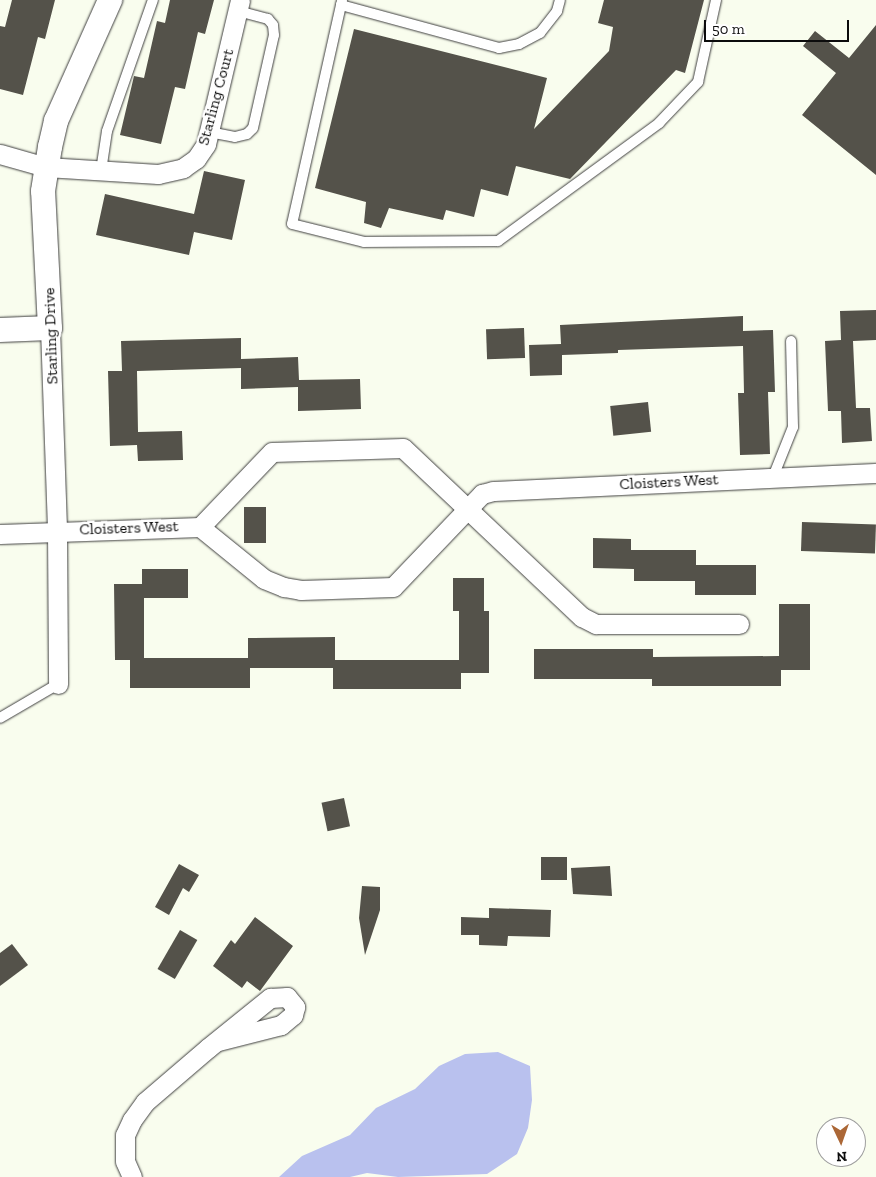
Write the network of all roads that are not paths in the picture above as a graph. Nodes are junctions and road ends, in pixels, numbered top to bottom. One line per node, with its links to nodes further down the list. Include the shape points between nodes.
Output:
1 (110, 0): 9 (street, Starling Drive, via 56,121)
2 (153, 0): 10 (lane, via 107,131)
3 (560, 0): 5 (lane, via 557,11 540,33 519,44 499,48)
4 (716, 0): 5 (lane, via 698,82 659,123 498,241 364,242 292,224)
5 (342, 3)
6 (239, 6): 7 (street, Starling Court); 7 (lane, via 268,19 273,26 274,35 253,128 235,137)
7 (209, 132): 10 (street, Starling Court, via 206,144 196,159 172,172)
8 (0, 154): 9 (street, Starling Court)
9 (46, 167): 10 (street, Starling Court); 11 (street, Starling Drive, via 43,191)
10 (101, 171)
11 (50, 328): 12 (street); 18 (street, Starling Drive)
12 (0, 330)
13 (791, 341): 15 (lane, via 793,428)
14 (876, 473): 15 (street, Cloisters West)
15 (773, 478): 16 (street, Cloisters West, via 492,490 482,494)
16 (469, 508): 17 (street, Cloisters West, via 403,448 278,451 264,458); 17 (street, Cloisters West, via 394,588 301,590 284,587 264,580); 20 (street, Cloisters West, via 582,617 596,624)
17 (200, 527): 18 (street, Cloisters West)
18 (57, 531): 19 (street, Cloisters West); 21 (street, Starling Drive)
19 (0, 534)
20 (739, 624)
21 (58, 684): 22 (lane)
22 (0, 718)
23 (218, 1041): 24 (street, via 152,1096 132,1120 125,1135 124,1154)
24 (132, 1177)

